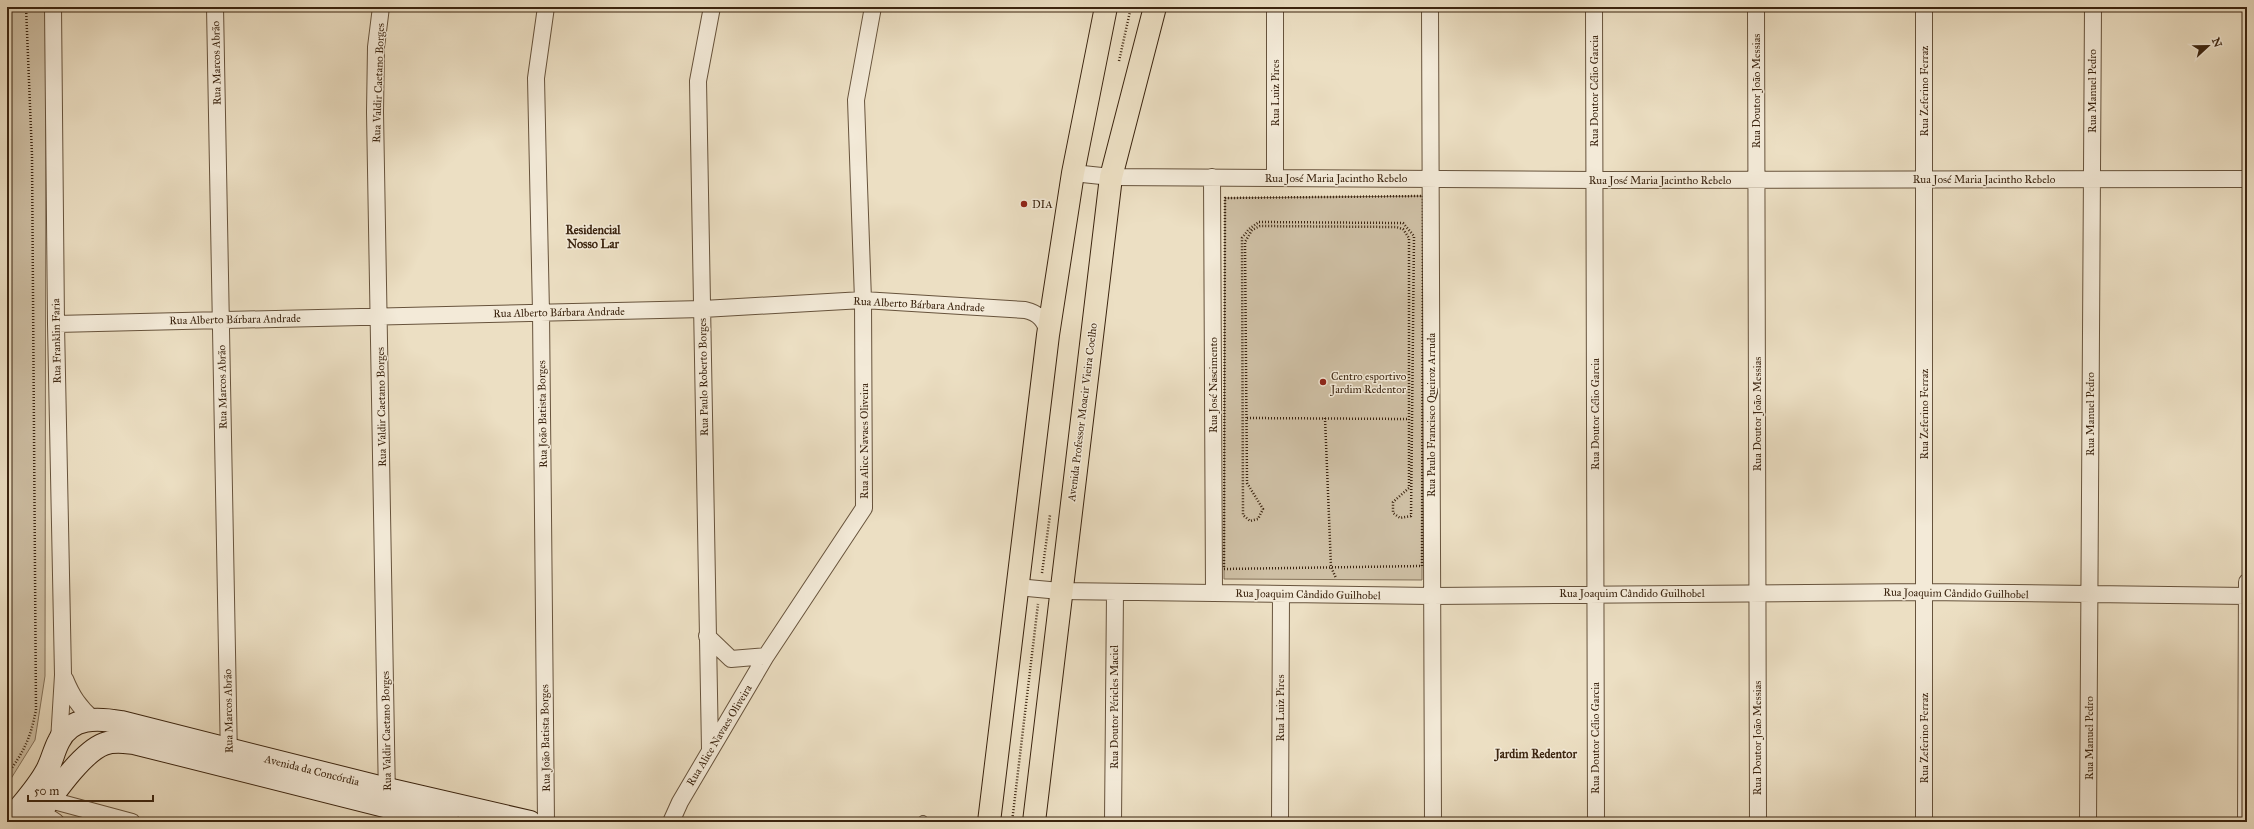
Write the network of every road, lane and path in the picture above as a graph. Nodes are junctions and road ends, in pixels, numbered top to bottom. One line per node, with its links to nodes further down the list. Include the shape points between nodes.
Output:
1 (26, 7): 57 (path, via 32,155 36,710 31,735 24,751)
2 (53, 7): 31 (street, Rua Franklin Faria)
3 (215, 7): 30 (street, Rua Marcos Abrão)
4 (381, 7): 29 (street, Rua Valdir Caetano Borges, via 376,47 375,112)
5 (546, 7): 28 (street, Rua João Batista Borges, via 536,78)
6 (712, 7): 27 (street, Rua Paulo Roberto Borges, via 698,81)
7 (873, 7): 26 (street, Rua Alice Navaes Oliveira, via 856,100)
8 (1106, 7): 16 (main road)
9 (1155, 7): 17 (main road, Avenida Professor Moacir Vieira Coelho)
10 (1275, 7): 19 (street, Rua Luiz Pires)
11 (1430, 7): 20 (street, Rua Paulo Francisco Queiroz Arruda)
12 (1594, 7): 23 (street, Rua Doutor Célio Garcia)
13 (1756, 7): 24 (street, Rua Doutor João Messias)
14 (1924, 7): 21 (street, Rua Zeferino Ferraz)
15 (2093, 7): 25 (street, Rua Manuel Pedro)
16 (1073, 173): 17 (street, Rua José Maria Jacintho Rebelo); 32 (main road)
17 (1111, 177): 18 (street, Rua José Maria Jacintho Rebelo); 39 (main road, Avenida Professor Moacir Vieira Coelho)
18 (1212, 177): 19 (street, Rua José Maria Jacintho Rebelo); 42 (street, Rua José Nascimento)
19 (1275, 178): 20 (street, Rua José Maria Jacintho Rebelo)
20 (1431, 179): 23 (street, Rua José Maria Jacintho Rebelo); 48 (street, Rua Paulo Francisco Queiroz Arruda)
21 (1924, 179): 24 (street, Rua José Maria Jacintho Rebelo); 25 (street, Rua José Maria Jacintho Rebelo); 41 (street, Rua Zeferino Ferraz)
22 (2247, 179): 25 (street, Rua José Maria Jacintho Rebelo)
23 (1595, 180): 24 (street, Rua José Maria Jacintho Rebelo); 43 (street, Rua Doutor Célio Garcia)
24 (1756, 180): 44 (street, Rua Doutor João Messias)
25 (2092, 180): 47 (street, Rua Manuel Pedro)
26 (863, 300): 27 (street, Rua Alberto Bárbara Andrade); 32 (street, Rua Alberto Bárbara Andrade, via 1025,310 1034,312 1042,318 1047,326); 51 (street, Rua Alice Navaes Oliveira, via 864,508)
27 (703, 309): 28 (street, Rua Alberto Bárbara Andrade); 50 (street, Rua Paulo Roberto Borges)
28 (541, 312): 29 (street, Rua Alberto Bárbara Andrade); 64 (street, Rua João Batista Borges)
29 (380, 316): 30 (street, Rua Alberto Bárbara Andrade); 58 (street, Rua Valdir Caetano Borges)
30 (221, 320): 31 (street, Rua Alberto Bárbara Andrade); 56 (street, Rua Marcos Abrão)
31 (56, 324): 52 (street, Rua Franklin Faria)
32 (1048, 335): 38 (main road)
33 (1247, 418): 34 (path); 35 (path, via 1246,242 1252,230 1260,226 1404,229 1409,238); 35 (path, via 1247,483 1263,509 1258,519 1250,521 1243,515 1242,505 1242,238 1249,228 1259,222 1274,222 1403,223 1409,228 1414,236 1413,507 1411,516 1400,518 1393,513 1393,502 1409,488)
34 (1325, 418): 35 (path); 36 (path)
35 (1409, 419)
36 (1331, 567): 36 (path, via 1422,566 1423,196 1225,198 1224,569); 46 (path)
37 (2247, 582): 49 (street)
38 (1017, 587): 39 (street, Rua Joaquim Cândido Guilhobel); 66 (main road)
39 (1060, 591): 40 (street, Rua Joaquim Cândido Guilhobel); 67 (main road, Avenida Professor Moacir Vieira Coelho)
40 (1115, 592): 42 (street, Rua Joaquim Cândido Guilhobel); 68 (street, Rua Doutor Péricles Maciel)
41 (1924, 592): 44 (street, Rua Joaquim Cândido Guilhobel); 47 (street, Rua Joaquim Cândido Guilhobel); 73 (street, Rua Zeferino Ferraz)
42 (1214, 593): 45 (street, Rua Joaquim Cândido Guilhobel)
43 (1595, 593): 44 (street, Rua Joaquim Cândido Guilhobel); 48 (street, Rua Joaquim Cândido Guilhobel); 71 (street, Rua Doutor Célio Garcia)
44 (1757, 593): 72 (street, Rua Doutor João Messias)
45 (1281, 594): 46 (street, Rua Joaquim Cândido Guilhobel); 69 (street, Rua Luiz Pires)
46 (1344, 595): 48 (street, Rua Joaquim Cândido Guilhobel)
47 (2089, 595): 49 (street, Rua Joaquim Cândido Guilhobel); 74 (street, Rua Manuel Pedro)
48 (1432, 596): 70 (street, Rua Paulo Francisco Queiroz Arruda)
49 (2247, 596): 75 (street)
50 (707, 636): 51 (street, via 731,659); 55 (street, Rua Paulo Roberto Borges)
51 (766, 656): 55 (street, Rua Alice Navaes Oliveira)
52 (63, 675): 53 (street, Rua Franklin Faria, via 79,707); 54 (street, Rua Franklin Faria)
53 (93, 719): 54 (street, via 71,726); 56 (street, Avenida da Concórdia, via 121,722)
54 (59, 741): 59 (street, via 47,771)
55 (710, 749): 65 (street, Rua Alice Navaes Oliveira)
56 (229, 758): 58 (street, Avenida da Concórdia); 59 (street, Avenida da Concórdia, via 118,741 104,744 82,759)
57 (7, 775)
58 (387, 798): 60 (street, Avenida da Concórdia)
59 (39, 809): 61 (street); 62 (street)
60 (448, 816): 63 (street, Avenida da Concórdia)
61 (8, 822)
62 (132, 822)
63 (530, 822)
64 (546, 822)
65 (671, 822)
66 (989, 822)
67 (1034, 822)
68 (1113, 822)
69 (1280, 822)
70 (1433, 822)
71 (1596, 822)
72 (1758, 822)
73 (1924, 822)
74 (2088, 822)
75 (2246, 822)

